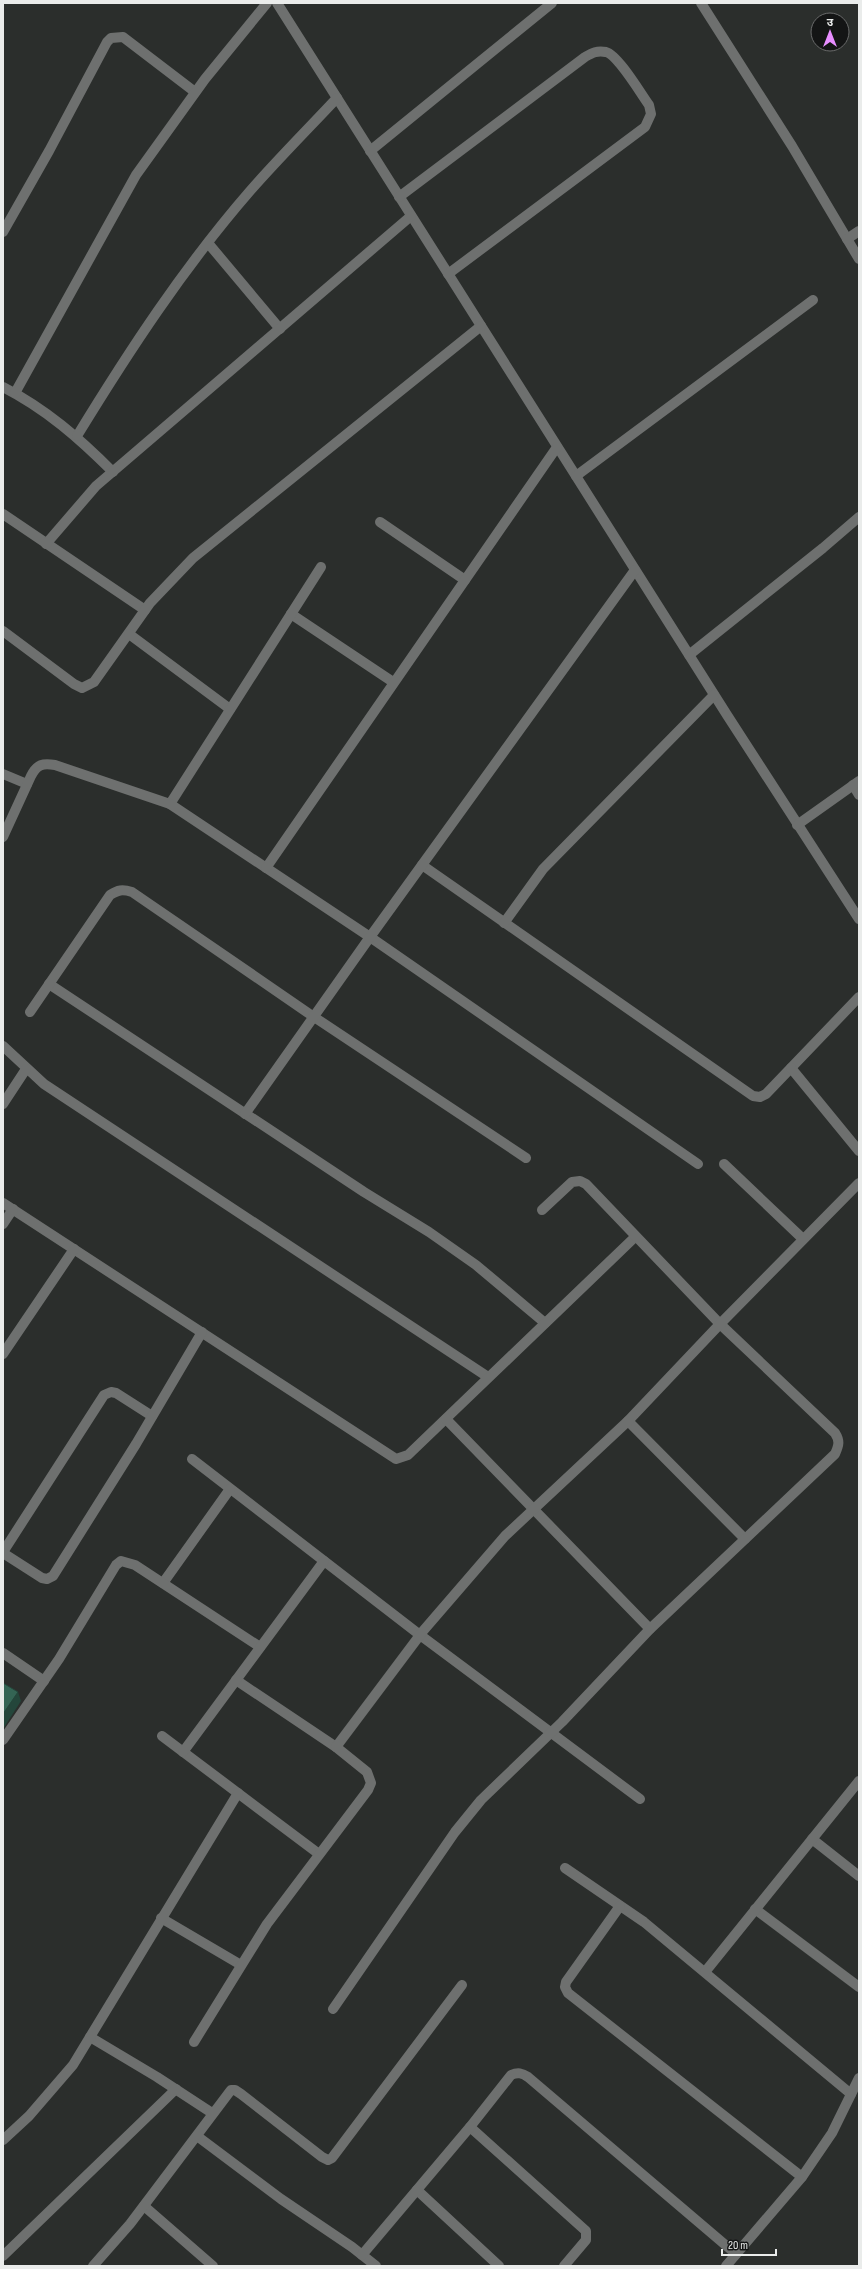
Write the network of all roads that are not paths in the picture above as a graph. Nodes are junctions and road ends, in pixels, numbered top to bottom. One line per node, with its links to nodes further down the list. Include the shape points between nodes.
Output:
1 (267, 3): 5 (street)
2 (277, 3): 6 (street)
3 (552, 3): 7 (street)
4 (701, 3): 12 (street, via 792,146)
5 (195, 92): 11 (street, via 123,37 111,38); 20 (street, via 136,174)
6 (337, 98): 7 (street); 13 (street, via 250,192)
7 (370, 151): 8 (street)
8 (399, 197): 9 (street); 15 (street, via 596,51 607,52 616,60 649,105 652,114 646,127)
9 (411, 216): 15 (street); 18 (street)
10 (859, 231): 12 (street)
11 (3, 232)
12 (847, 239): 14 (street)
13 (208, 243): 18 (street); 21 (street, via 131,349)
14 (859, 259)
15 (448, 274): 17 (street)
16 (813, 300): 24 (street)
17 (481, 326): 22 (street); 32 (street, via 193,558)
18 (280, 329): 23 (street)
19 (3, 387): 20 (street)
20 (15, 394): 21 (street, via 51,415)
21 (77, 436): 23 (street)
22 (557, 447): 24 (street); 31 (street)
23 (113, 472): 28 (street, via 74,510)
24 (576, 476): 30 (street)
25 (3, 514): 28 (street)
26 (859, 517): 36 (street)
27 (380, 522): 31 (street)
28 (46, 544): 32 (street)
29 (321, 567): 33 (street)
30 (635, 570): 36 (street); 47 (street)
31 (465, 580): 37 (street)
32 (145, 610): 35 (street)
33 (290, 614): 37 (street); 39 (street)
34 (3, 631): 35 (street, via 82,688 94,682)
35 (129, 634): 39 (street)
36 (689, 655): 38 (street)
37 (393, 682): 48 (street)
38 (714, 695): 45 (street); 50 (street, via 543,869)
39 (230, 709): 44 (street)
40 (3, 774): 42 (street)
41 (856, 783): 43 (street); 45 (street)
42 (27, 784): 44 (street, via 35,767 43,763); 46 (street)
43 (859, 795)
44 (170, 804): 48 (street)
45 (797, 824): 49 (street)
46 (3, 837)
47 (422, 865): 50 (street); 51 (street)
48 (266, 868): 51 (street)
49 (859, 919)
50 (504, 922): 57 (street, via 753,1096 760,1097 766,1094)
51 (370, 937): 55 (street); 63 (street)
52 (49, 984): 54 (street); 55 (street, via 110,895 117,890 124,890 132,892); 60 (street)
53 (859, 997): 57 (street)
54 (30, 1012)
55 (314, 1017): 60 (street); 62 (street)
56 (3, 1046): 58 (street)
57 (791, 1068): 61 (street)
58 (26, 1069): 59 (street); 77 (street, via 44,1084)
59 (3, 1104)
60 (245, 1114): 73 (street, via 476,1264)
61 (859, 1151)
62 (526, 1158)
63 (698, 1164)
64 (724, 1164): 71 (street)
65 (859, 1183): 71 (street)
66 (3, 1203): 67 (street)
67 (13, 1209): 69 (street); 72 (street)
68 (542, 1210): 70 (street, via 572,1182 580,1181 586,1184)
69 (3, 1224)
70 (635, 1236): 73 (street); 74 (street)
71 (803, 1239): 74 (street)
72 (74, 1249): 75 (street); 76 (street)
73 (545, 1323): 77 (street)
74 (720, 1324): 80 (street); 84 (street, via 835,1433 839,1440 835,1454)
75 (202, 1332): 78 (street); 79 (street, via 396,1459 408,1456)
76 (3, 1354)
77 (488, 1377): 79 (street)
78 (152, 1416): 85 (street, via 116,1394 111,1392 104,1395); 85 (street, via 54,1576 42,1578)
79 (446, 1419): 83 (street)
80 (628, 1421): 83 (street); 84 (street)
81 (192, 1459): 82 (street)
82 (230, 1488): 86 (street); 87 (street)
83 (534, 1509): 88 (street); 89 (street, via 505,1536)
84 (745, 1540): 88 (street)
85 (3, 1552)
86 (324, 1561): 89 (street); 90 (street)
87 (163, 1583): 90 (street); 93 (street, via 127,1561 121,1561 116,1565)
88 (650, 1629): 94 (street)
89 (420, 1635): 94 (street); 97 (street)
90 (260, 1647): 92 (street)
91 (3, 1653): 93 (street)
92 (236, 1680): 97 (street); 98 (street)
93 (44, 1681): 96 (street)
94 (551, 1733): 101 (street); 113 (street, via 481,1800 455,1832)
95 (162, 1736): 98 (street)
96 (3, 1740)
97 (336, 1747): 103 (street, via 367,1772 371,1783)
98 (183, 1752): 100 (street)
99 (859, 1781): 102 (street)
100 (238, 1793): 103 (street); 108 (street)
101 (640, 1799)
102 (812, 1839): 105 (street); 107 (street)
103 (319, 1854): 109 (street, via 267,1924)
104 (565, 1868): 106 (street)
105 (859, 1876)
106 (620, 1906): 110 (street, via 644,1922); 123 (street, via 566,1982 565,1988 568,1993)
107 (755, 1909): 110 (street); 112 (street)
108 (161, 1918): 109 (street); 114 (street)
109 (241, 1965): 115 (street)
110 (705, 1972): 118 (street)
111 (462, 1985): 119 (street, via 332,2158 328,2160 322,2157 235,2090 228,2094)
112 (859, 1987)
113 (332, 2009)
114 (90, 2037): 117 (street); 122 (street, via 73,2065 55,2087)
115 (194, 2042)
116 (859, 2078): 118 (street)
117 (176, 2089): 119 (street); 128 (street)
118 (851, 2094): 123 (street, via 832,2133)
119 (212, 2114): 121 (street)
120 (470, 2128): 124 (street); 126 (street, via 511,2075 522,2073); 133 (street, via 586,2232 586,2240)
121 (197, 2136): 125 (street); 127 (street)
122 (3, 2140)
123 (802, 2177): 126 (street)
124 (416, 2190): 127 (street); 132 (street)
125 (144, 2206): 129 (street); 130 (street)
126 (736, 2254): 134 (street)
127 (362, 2255): 131 (street)
128 (3, 2256)
129 (93, 2266)
130 (213, 2266)
131 (376, 2266)
132 (499, 2266)
133 (564, 2266)
134 (726, 2266)

